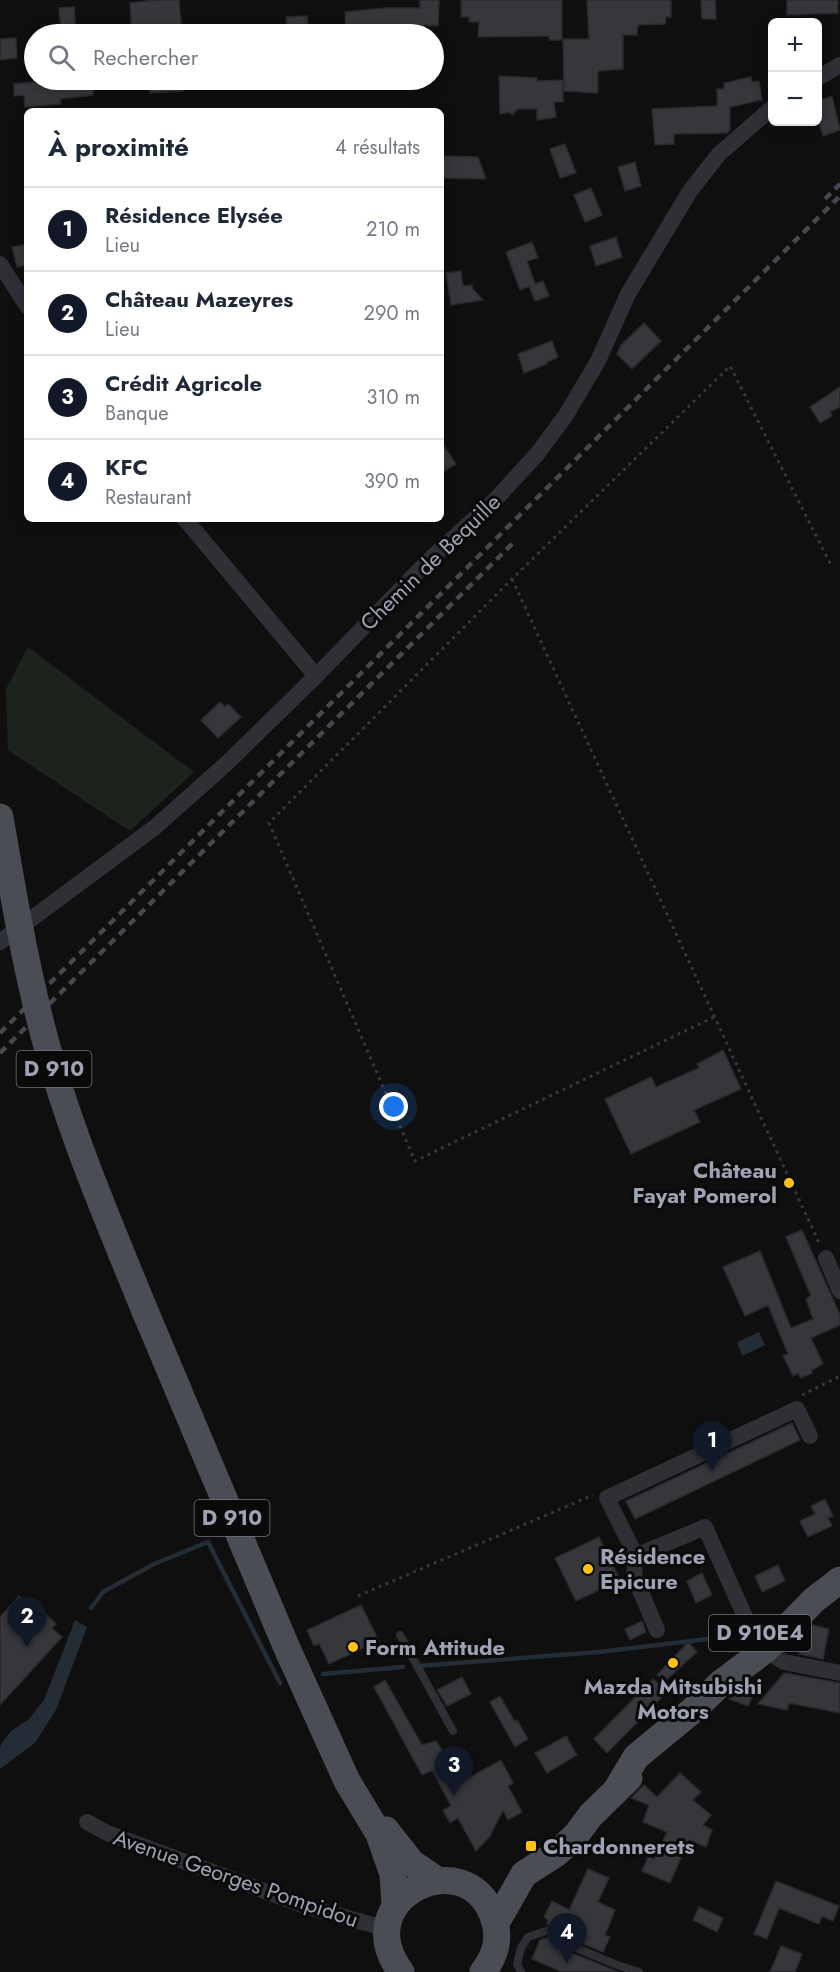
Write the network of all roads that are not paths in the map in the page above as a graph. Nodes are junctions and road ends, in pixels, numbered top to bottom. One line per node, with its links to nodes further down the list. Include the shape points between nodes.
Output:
1 (840, 65): 2 (street)
2 (822, 76)
3 (768, 111): 7 (street, Chemin de Bequille, via 719,154 690,191 628,294 598,361 538,453)
4 (0, 264): 5 (street)
5 (24, 301)
6 (188, 522): 7 (street)
7 (316, 676): 9 (street, Chemin de Bequille, via 154,828)
8 (0, 817): 19 (main road, D 910, bridge, via 42,1029 75,1134 145,1311)
9 (0, 942)
10 (826, 1258): 11 (street)
11 (840, 1291)
12 (810, 1436): 13 (street, via 797,1410 607,1498)
13 (636, 1556): 15 (street, via 634,1575); 17 (street, via 705,1527)
14 (840, 1580): 17 (main road, D 910E4, via 814,1600 778,1618)
15 (657, 1630)
16 (400, 1635): 20 (lane)
17 (759, 1644): 18 (street, via 784,1662); 22 (main road, D 910E4, via 693,1710 636,1757 617,1789 591,1815 565,1831)
18 (840, 1673)
19 (322, 1724): 23 (main road, D 910, via 392,1839 412,1863); 26 (main road, D 910, via 347,1781 379,1834 393,1874)
20 (453, 1731)
21 (87, 1822): 26 (street, Avenue Georges Pompidou, via 107,1833 305,1906)
22 (527, 1872): 24 (main road, D 910E4); 25 (main road, D 910E4)
23 (437, 1880): 24 (main road); 26 (main road, via 414,1888)
24 (473, 1890): 25 (main road, via 491,1910)
25 (496, 1923): 27 (main road, via 496,1950)
26 (390, 1946)
27 (483, 1972)
28 (521, 1972): 29 (lane, via 517,1964 528,1937 549,1930 567,1937 574,1947)
29 (639, 1972)

